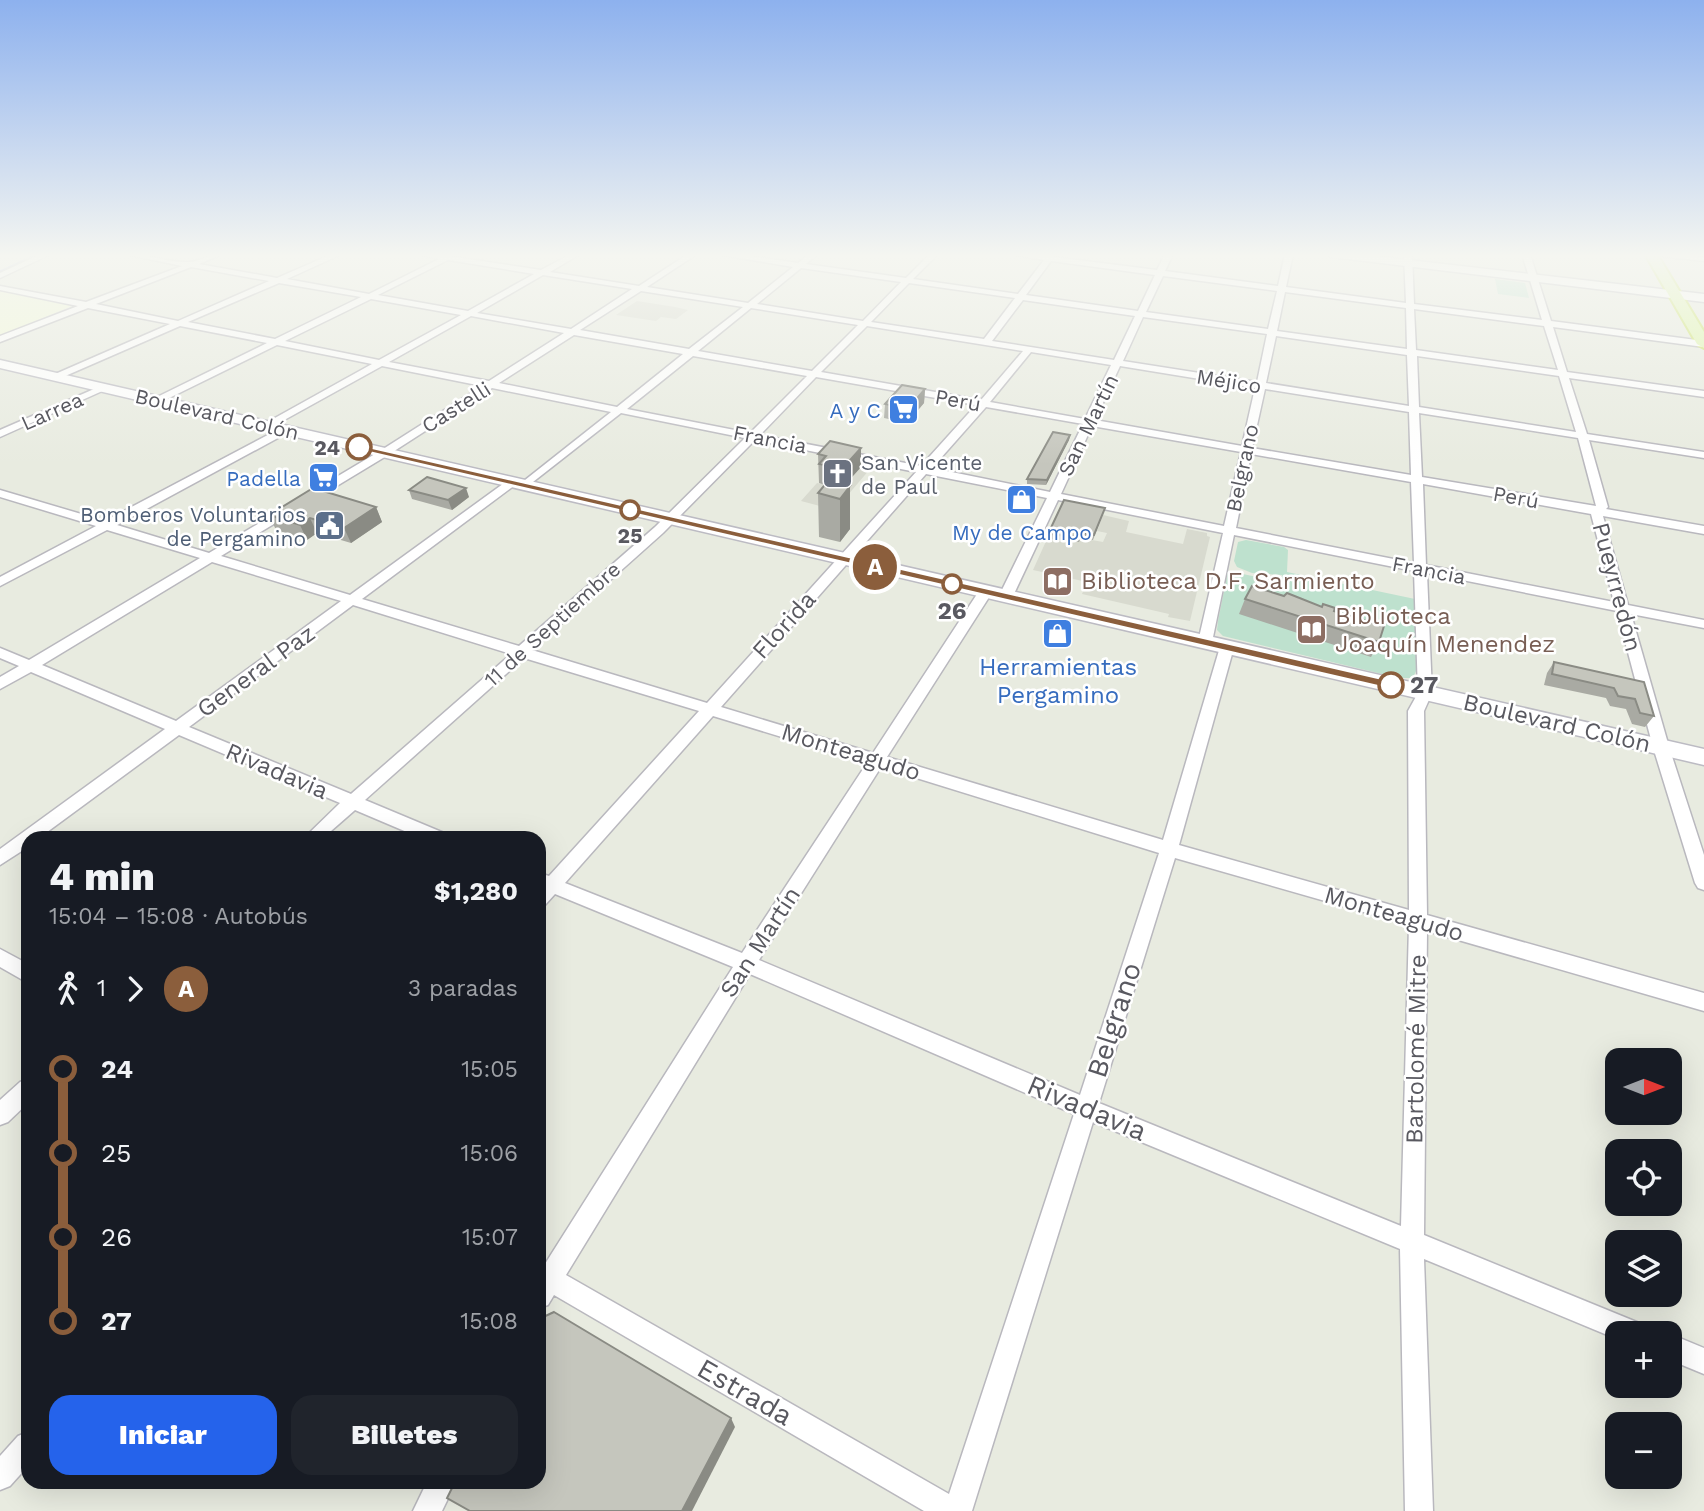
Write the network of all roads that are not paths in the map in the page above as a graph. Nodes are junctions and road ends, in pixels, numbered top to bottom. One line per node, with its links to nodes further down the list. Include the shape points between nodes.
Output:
1 (38, 325): 21 (street)
2 (177, 325): 33 (street)
3 (187, 325): 23 (street, Francia)
4 (311, 325): 23 (street)
5 (448, 325): 28 (street)
6 (529, 325): 19 (street, Perú)
7 (585, 325): 19 (street, Castelli)
8 (726, 325): 26 (street, General Paz)
9 (862, 325): 31 (street, 11 de Septiembre)
10 (874, 325): 22 (street, Méjico)
11 (999, 325): 22 (street)
12 (1137, 325): 29 (street, San Martín)
13 (1214, 325): 20 (street)
14 (1274, 325): 20 (street, Belgrano)
15 (1411, 325): 27 (street, Bartolomé Mitre)
16 (1548, 325): 32 (street, Pueyrredón)
17 (1558, 325): 24 (street)
18 (1692, 325): 24 (main road)
19 (574, 332): 26 (street, Perú); 34 (street, Castelli)
20 (1272, 333): 27 (street); 35 (street, Belgrano)
21 (0, 339)
22 (986, 342): 25 (street, Méjico)
23 (274, 343): 28 (street, Francia); 38 (street)
24 (1704, 344)
25 (1029, 349): 29 (street, Méjico); 39 (street, Florida)
26 (690, 353): 31 (street, Perú); 40 (street, General Paz)
27 (1412, 353): 32 (street); 41 (street, Bartolomé Mitre)
28 (380, 363): 34 (street, Francia); 43 (street)
29 (1118, 363): 35 (street, Méjico); 42 (street, San Martín)
30 (0, 364): 33 (main road, Boulevard Colón)
31 (812, 374): 39 (street, Perú); 46 (street, 11 de Septiembre)
32 (1564, 374): 37 (street); 47 (street, Pueyrredón)
33 (56, 377): 36 (main road, Boulevard Colón)
34 (491, 386): 40 (street, Francia); 49 (street, Castelli)
35 (1259, 386): 41 (street, Méjico); 48 (street, Belgrano)
36 (104, 388): 38 (main road, Boulevard Colón); 45 (street, Larrea)
37 (1704, 394)
38 (157, 401): 43 (main road, Boulevard Colón)
39 (983, 404): 42 (street, Perú); 51 (street, Florida)
40 (620, 409): 46 (street, Francia); 53 (street, General Paz)
41 (1413, 410): 47 (street, Méjico); 52 (street, Bartolomé Mitre)
42 (1090, 422): 48 (street, Perú); 55 (street, San Martín)
43 (268, 426): 44 (main road, Boulevard Colón)
44 (285, 430): 49 (main road, Boulevard Colón); 58 (street)
45 (0, 433)
46 (752, 436): 51 (street, Francia); 57 (street, 11 de Septiembre)
47 (1583, 437): 50 (street, Méjico); 56 (street, Pueyrredón, via 1602,507)
48 (1245, 450): 52 (street, Perú); 59 (street, Belgrano)
49 (384, 453): 53 (main road, Boulevard Colón); 61 (street, Castelli)
50 (1704, 455)
51 (924, 470): 55 (street, Francia); 62 (street, Florida)
52 (1418, 480): 56 (street, Perú); 63 (street, Bartolomé Mitre)
53 (518, 484): 57 (main road, Boulevard Colón); 67 (street, General Paz)
54 (0, 493): 58 (street, Monteagudo)
55 (1054, 496): 59 (street, Francia); 66 (street, San Martín)
56 (1596, 512): 60 (street, Perú); 68 (street, Pueyrredón)
57 (668, 519): 62 (main road, Boulevard Colón); 72 (street, 11 de Septiembre)
58 (107, 525): 61 (street, Monteagudo); 64 (street)
59 (1228, 530): 63 (street, Francia); 70 (street, Belgrano)
60 (1704, 530)
61 (213, 557): 67 (street, Monteagudo); 74 (street, Castelli)
62 (842, 560): 65 (main road, Boulevard Colón); 77 (street, Florida)
63 (1421, 569): 68 (street, Francia); 76 (street, Bartolomé Mitre)
64 (0, 582)
65 (986, 592): 66 (main road, Boulevard Colón); 81 (street, San Martín)
66 (1006, 596): 70 (main road)
67 (353, 600): 72 (street, Monteagudo); 78 (street, General Paz)
68 (1623, 608): 69 (street, Francia); 79 (street, Pueyrredón)
69 (1704, 624)
70 (1205, 642): 71 (main road, Boulevard Colón)
71 (1227, 647): 76 (main road, Boulevard Colón); 87 (street, Belgrano)
72 (522, 651): 77 (street, Monteagudo); 82 (street, 11 de Septiembre)
73 (0, 653): 74 (street, Rivadavia)
74 (32, 666): 75 (street, Castelli); 78 (street, Rivadavia)
75 (0, 684)
76 (1425, 693): 79 (main road, Boulevard Colón); 92 (street, Bartolomé Mitre, via 1416,710)
77 (709, 708): 81 (street, Monteagudo); 90 (street, Florida)
78 (176, 729): 82 (street, Rivadavia); 83 (street, General Paz)
79 (1661, 747): 80 (main road, Boulevard Colón); 89 (street, Pueyrredón)
80 (1704, 757)
81 (878, 760): 87 (street, Monteagudo); 94 (street, San Martín)
82 (352, 803): 84 (street, 11 de Septiembre); 85 (street, Rivadavia)
83 (37, 831)
84 (320, 831)
85 (421, 831)
86 (21, 843): 88 (street, General Paz)
87 (1169, 849): 92 (street, Monteagudo); 98 (street, Belgrano)
88 (0, 858)
89 (1704, 883)
90 (546, 885)
91 (546, 889): 94 (street, Rivadavia)
92 (1418, 921): 96 (street, Monteagudo); 100 (street, Bartolomé Mitre)
93 (0, 957): 95 (street)
94 (746, 962): 98 (street, Rivadavia); 101 (street, San Martín)
95 (21, 970)
96 (1704, 1002)
97 (21, 1095): 99 (street)
98 (1085, 1108): 100 (street, Rivadavia); 111 (street, Belgrano)
99 (0, 1114)
100 (1412, 1244): 103 (street, Rivadavia); 112 (street, Bartolomé Mitre)
101 (546, 1277)
102 (546, 1285): 110 (street, Estrada)
103 (1605, 1322)
104 (1682, 1352): 105 (street)
105 (1704, 1361)
106 (21, 1454): 107 (street)
107 (0, 1476)
108 (438, 1489): 109 (street)
109 (427, 1511)
110 (951, 1511)
111 (958, 1511)
112 (1419, 1511)

